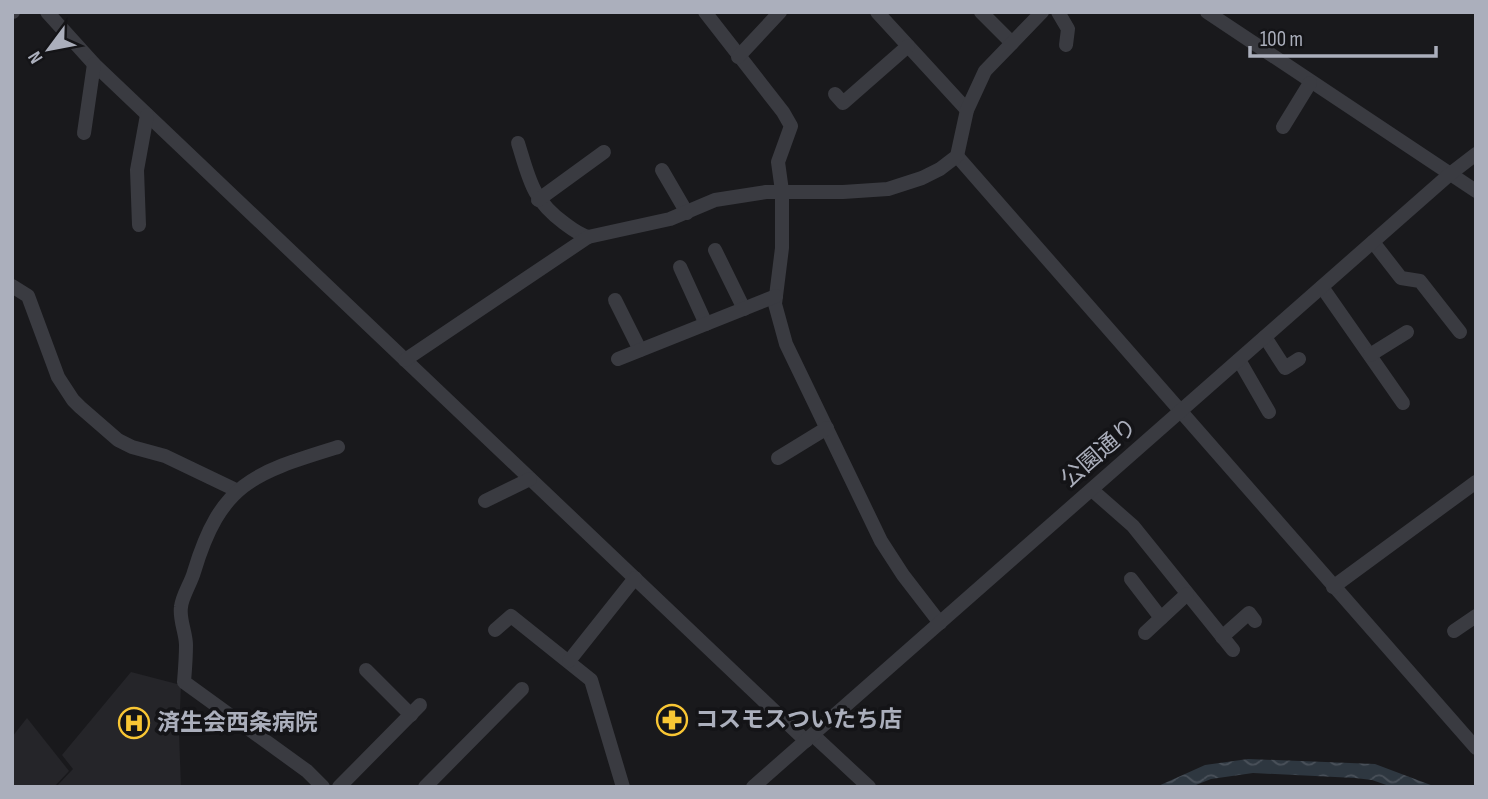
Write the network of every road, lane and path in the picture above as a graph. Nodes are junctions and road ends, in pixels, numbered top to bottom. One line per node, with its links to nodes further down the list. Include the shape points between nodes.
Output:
1 (47, 12): 13 (street)
2 (705, 12): 12 (street)
3 (780, 12): 12 (street)
4 (877, 12): 11 (street)
5 (981, 12): 9 (street)
6 (1042, 12): 9 (street)
7 (1058, 12): 10 (street, via 1068,29)
8 (1207, 12): 14 (street)
9 (1012, 43): 16 (street, via 985,71)
10 (1066, 45)
11 (908, 46): 15 (street, via 843,103); 16 (street)
12 (738, 57): 26 (street, via 791,125 778,162)
13 (94, 64): 17 (street); 19 (street)
14 (1310, 83): 18 (street); 25 (street)
15 (835, 94)
16 (967, 110): 23 (street)
17 (147, 115): 30 (street, via 137,170); 48 (street)
18 (1283, 127)
19 (84, 132)
20 (518, 143): 28 (street)
21 (604, 152): 28 (street)
22 (1476, 154): 25 (street, 公園通り)
23 (957, 156): 26 (street, via 922,178 888,189); 51 (street)
24 (662, 170): 29 (street)
25 (1450, 174): 27 (street); 32 (street, 公園通り)
26 (782, 191): 29 (street, via 715,200); 37 (street)
27 (1476, 191)
28 (538, 200): 31 (street, via 551,215)
29 (687, 212): 31 (street)
30 (139, 225)
31 (588, 237): 48 (street)
32 (1373, 242): 36 (street, 公園通り); 42 (street, via 1401,278 1420,281 1427,288)
33 (715, 250): 39 (street)
34 (680, 267): 40 (street)
35 (12, 286): 58 (street, via 28,296 58,377 80,407 118,440 165,456)
36 (1322, 287): 43 (street, 公園通り); 45 (street)
37 (776, 296): 39 (street); 53 (street, via 786,344)
38 (615, 300): 44 (street)
39 (744, 309): 40 (street)
40 (706, 324): 44 (street)
41 (1407, 332): 45 (street)
42 (1460, 332)
43 (1265, 337): 47 (street, via 1285,368); 49 (street, 公園通り)
44 (640, 350): 46 (street)
45 (1370, 355): 50 (street)
46 (618, 359)
47 (1299, 359)
48 (405, 360): 56 (street)
49 (1239, 360): 51 (street, 公園通り); 52 (street)
50 (1404, 402)
51 (1180, 412): 59 (street, 公園通り); 63 (street)
52 (1269, 412)
53 (827, 428): 55 (street); 68 (street, via 881,541)
54 (338, 447): 58 (street, via 268,470)
55 (778, 457)
56 (530, 479): 60 (street); 61 (street)
57 (1475, 483): 63 (street)
58 (236, 490): 79 (street, via 208,530 180,608 186,644 184,682)
59 (1092, 490): 64 (street, via 1133,526); 68 (street, 公園通り)
60 (485, 500)
61 (635, 579): 74 (street); 77 (street)
62 (1130, 579): 66 (street)
63 (1333, 587): 78 (street)
64 (1187, 594): 66 (street); 72 (street)
65 (1476, 616): 70 (street)
66 (1161, 618): 71 (street)
67 (1255, 621): 72 (street, via 1249,613)
68 (940, 623): 77 (street, 公園通り)
69 (495, 630): 74 (street, via 511,616)
70 (1454, 631)
71 (1145, 633)
72 (1222, 637): 73 (street)
73 (1233, 650)
74 (569, 661): 82 (street, via 585,673 595,690)
75 (366, 670): 80 (street, via 415,710)
76 (522, 689): 81 (street)
77 (809, 738): 83 (street, 公園通り); 84 (street)
78 (1476, 748)
79 (323, 787)
80 (340, 787)
81 (425, 787)
82 (623, 787)
83 (754, 787)
84 (869, 787)

